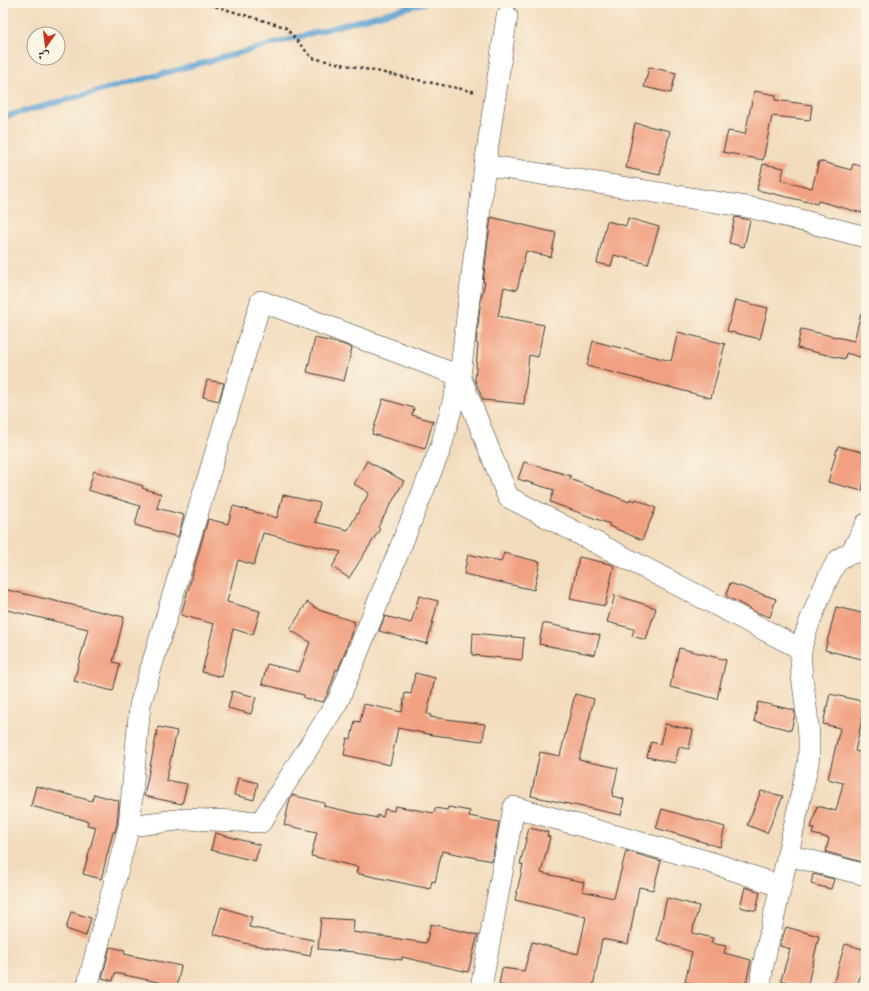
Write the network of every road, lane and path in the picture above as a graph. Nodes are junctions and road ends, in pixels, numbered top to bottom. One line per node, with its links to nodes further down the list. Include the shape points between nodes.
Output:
1 (204, 3): 3 (path, via 285,27 312,58)
2 (507, 16): 3 (street)
3 (495, 96): 4 (street)
4 (485, 165): 5 (street, via 753,208); 6 (street)
5 (866, 237)
6 (460, 376): 9 (street, via 508,497); 10 (street, via 441,447 338,701 261,822 185,819); 10 (street, via 261,301 140,705)
7 (866, 524): 8 (street)
8 (859, 552): 9 (street, via 838,560 829,574)
9 (801, 649): 11 (street, via 810,747 807,772)
10 (128, 826): 14 (street)
11 (788, 855): 12 (street); 13 (street)
12 (866, 875)
13 (780, 886): 15 (street, via 713,863 514,807); 16 (street)
14 (87, 988)
15 (481, 988)
16 (760, 988)

